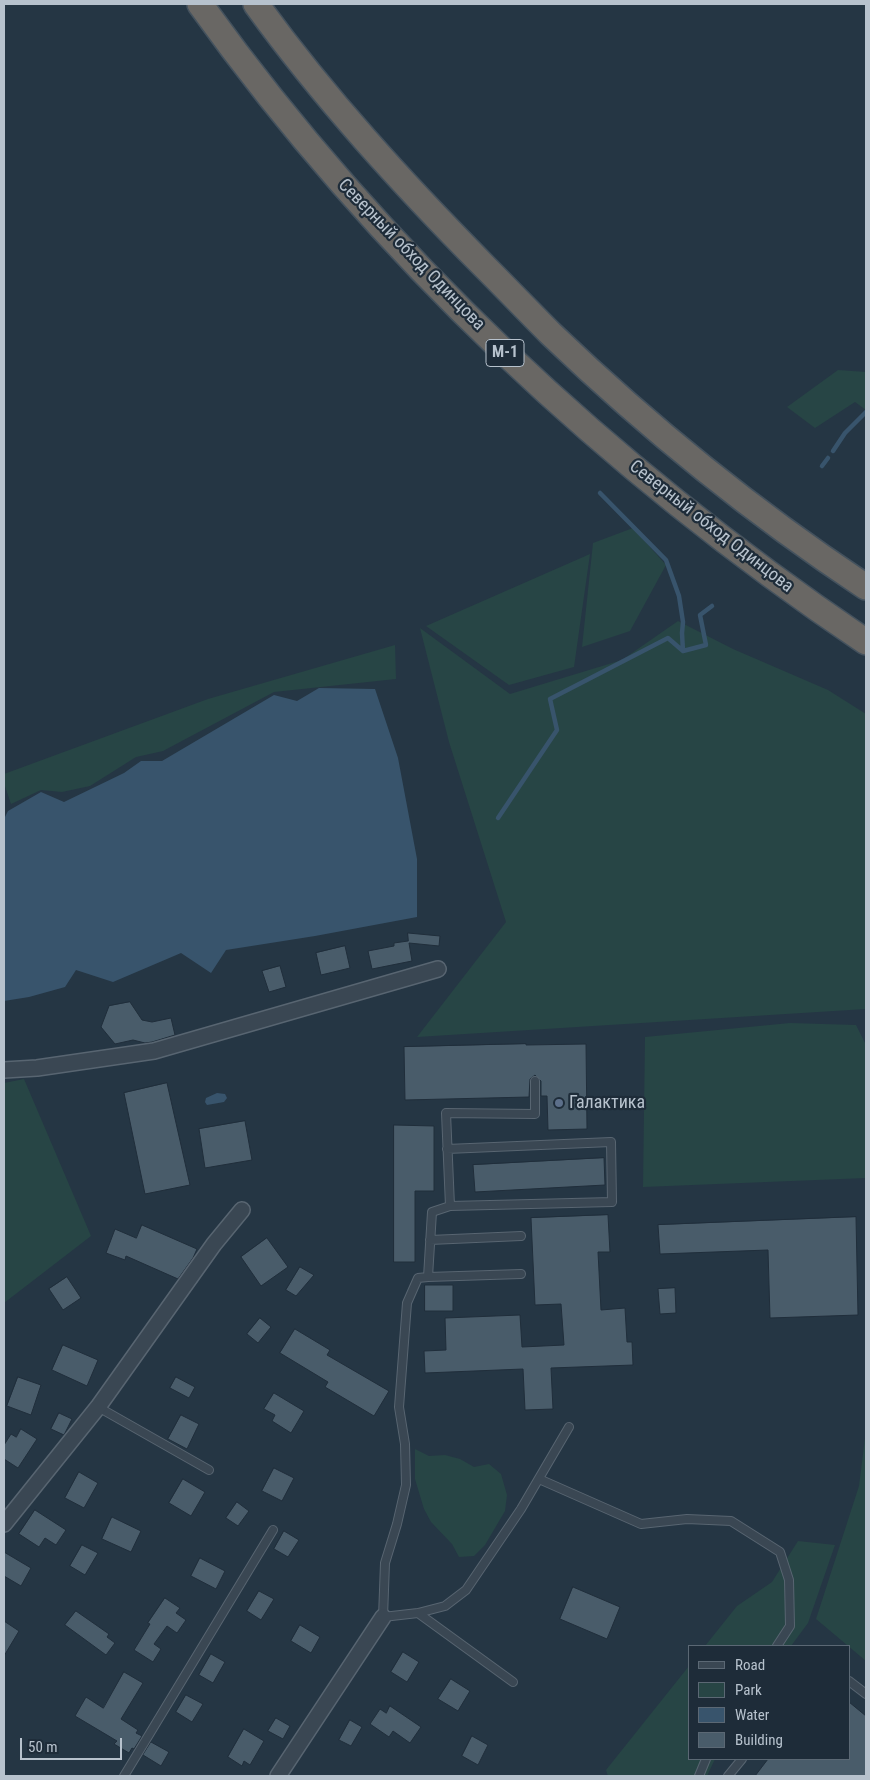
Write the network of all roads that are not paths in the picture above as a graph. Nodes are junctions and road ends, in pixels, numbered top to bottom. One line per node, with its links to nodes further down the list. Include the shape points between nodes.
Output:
1 (200, 4): 4 (highway, Северный обход Одинцова / М-1, via 331,171 422,271 521,369 706,527 806,602)
2 (256, 4): 3 (highway, М-1, via 364,139 551,334 734,493)
3 (866, 587)
4 (866, 642)
5 (438, 970): 6 (street, via 154,1051)
6 (4, 1070)
7 (535, 1081): 8 (lane, via 535,1114 446,1113)
8 (447, 1149): 9 (lane); 9 (lane, via 611,1142 612,1202)
9 (450, 1206): 12 (lane, via 432,1212)
10 (242, 1210): 15 (street, via 214,1244)
11 (521, 1236): 12 (lane)
12 (430, 1240): 14 (lane)
13 (521, 1274): 14 (lane)
14 (428, 1276): 22 (lane, via 418,1278 407,1303 399,1407 405,1444 406,1485 385,1563)
15 (98, 1408): 17 (lane); 19 (street)
16 (569, 1427): 18 (lane)
17 (209, 1470)
18 (538, 1479): 21 (lane, via 466,1590 445,1606); 23 (lane, via 641,1524 731,1520 780,1552 789,1580 790,1626)
19 (4, 1524)
20 (274, 1530): 29 (lane)
21 (418, 1613): 22 (lane); 24 (lane)
22 (383, 1617): 30 (street)
23 (778, 1645)
24 (514, 1682)
25 (850, 1682): 26 (lane)
26 (866, 1694)
27 (706, 1760): 31 (lane)
28 (741, 1760): 32 (lane)
29 (124, 1776)
30 (278, 1776)
31 (699, 1776)
32 (728, 1776)

